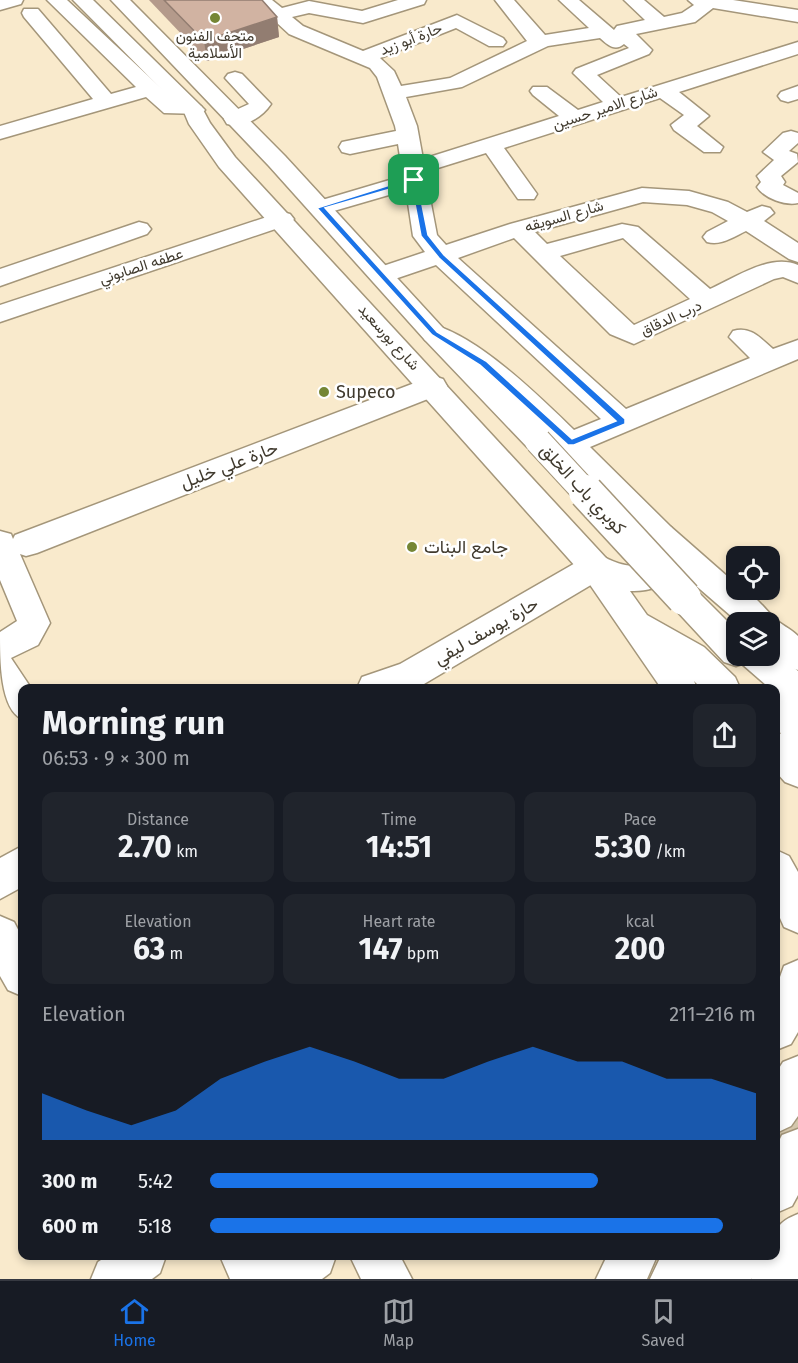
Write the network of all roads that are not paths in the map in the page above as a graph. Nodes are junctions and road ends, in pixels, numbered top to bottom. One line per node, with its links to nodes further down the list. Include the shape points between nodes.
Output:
1 (14, 0): 10 (street)
2 (56, 0): 26 (street)
3 (82, 0): 32 (street, شارع بورسعيد)
4 (120, 0): 34 (street)
5 (261, 0): 14 (street)
6 (417, 0): 14 (street, via 363,17 309,7)
7 (504, 0): 15 (street)
8 (633, 0): 16 (street)
9 (703, 1): 12 (street); 16 (street, via 688,18)
10 (0, 4)
11 (563, 11): 15 (street); 17 (street)
12 (793, 11)
13 (31, 13): 30 (street)
14 (278, 15): 24 (street, via 296,30)
15 (523, 22): 19 (street, via 535,38)
16 (660, 24): 23 (street, via 624,30 643,49)
17 (604, 32): 19 (street); 23 (street)
18 (417, 36): 20 (street, حارة أبو زيد, via 457,21); 21 (street); 24 (street, حارة أبو زيد)
19 (543, 41): 29 (street, via 455,83)
20 (496, 42)
21 (435, 48)
22 (798, 48): 27 (street, شارع الامير حسين)
23 (631, 55): 31 (street, via 583,73)
24 (365, 57): 29 (street, via 387,75)
25 (235, 78): 34 (street, via 261,104 255,112)
26 (151, 89): 30 (street); 32 (street, via 171,109)
27 (663, 90): 31 (street, شارع الامير حسين); 40 (street, via 698,116 682,125)
28 (540, 91): 33 (street)
29 (394, 93): 36 (street)
30 (106, 102): 35 (street)
31 (617, 105): 33 (street, شارع الامير حسين)
32 (194, 110): 42 (street, شارع بورسعيد, via 215,148)
33 (575, 118): 38 (street, شارع الامير حسين)
34 (235, 119): 41 (street)
35 (0, 133)
36 (408, 135): 39 (street); 43 (street)
37 (791, 138): 45 (street, via 774,152 789,159 768,176 774,182 768,187)
38 (490, 144): 43 (street, شارع الامير حسين); 44 (street)
39 (350, 147)
40 (712, 147)
41 (277, 161): 42 (street); 46 (street)
42 (238, 174): 47 (street, شارع بورسعيد)
43 (414, 174): 46 (street, شارع الامير حسين); 54 (street, via 425,236)
44 (526, 194)
45 (794, 197): 48 (street)
46 (320, 208): 57 (street)
47 (282, 219): 56 (street, عطفه الصابوني); 65 (street, شارع بورسعيد)
48 (747, 221): 50 (street, شارع السويقه, via 705,202 642,195); 51 (street); 55 (street, شارع السويقه)
49 (139, 229): 52 (street)
50 (518, 229): 53 (street, درب الدقاق); 54 (street, شارع السويقه)
51 (715, 237)
52 (102, 242): 56 (street); 58 (street)
53 (543, 253): 59 (street, درب الدقاق, via 630,232); 59 (street, درب الدقاق, via 629,334 639,334)
54 (442, 257): 57 (street, شارع السويقه); 66 (street)
55 (795, 265): 59 (street, via 768,272)
56 (123, 271): 60 (street, عطفه الصابوني)
57 (383, 275): 61 (street)
58 (0, 278)
59 (708, 301)
60 (0, 314)
61 (434, 333): 67 (street, via 483,363); 71 (street, كوبري باب الخلق, bridge)
62 (742, 337): 64 (street)
63 (798, 349): 64 (street)
64 (770, 361): 66 (street)
65 (433, 386): 69 (street, حارة علي خليل); 70 (street, شارع بورسعيد)
66 (622, 422): 67 (street)
67 (571, 443): 68 (street)
68 (660, 536): 70 (street, via 664,559 649,576 621,580); 72 (street)
69 (13, 543): 77 (street, via 34,623 26,635)
70 (595, 567): 73 (street, شارع بورسعيد); 82 (street, حارة يوسف ليفي, via 412,674)
71 (684, 598): 74 (street, كوبري باب الخلق); 76 (street)
72 (748, 612)
73 (638, 625): 83 (street, شارع بورسعيد); 84 (street, via 692,657)
74 (726, 632)
75 (780, 640): 78 (street)
76 (726, 642)
77 (0, 648)
78 (798, 656)
79 (749, 666): 85 (street)
80 (767, 666): 86 (street)
81 (0, 669): 87 (street)
82 (385, 684)
83 (676, 684)
84 (719, 684)
85 (764, 684)
86 (798, 692)
87 (18, 698)
88 (780, 704): 89 (street)
89 (798, 729)
90 (780, 752): 91 (street)
91 (798, 770)
92 (18, 868): 94 (street)
93 (780, 878): 95 (street)
94 (0, 880)
95 (798, 913)
96 (0, 936): 97 (street)
97 (18, 969)
98 (798, 980): 99 (street, via 792,1003)
99 (780, 1022)
100 (798, 1077): 101 (street)
101 (780, 1105)
102 (798, 1151): 103 (street)
103 (780, 1183)
104 (798, 1237): 117 (street)
105 (245, 1260): 111 (street)
106 (308, 1260): 112 (street)
107 (376, 1260): 113 (street)
108 (632, 1260): 114 (street)
109 (686, 1260): 115 (street)
110 (736, 1260): 116 (street)
111 (257, 1279)
112 (286, 1279)
113 (388, 1279)
114 (620, 1279)
115 (674, 1279)
116 (725, 1279)
117 (775, 1279)

